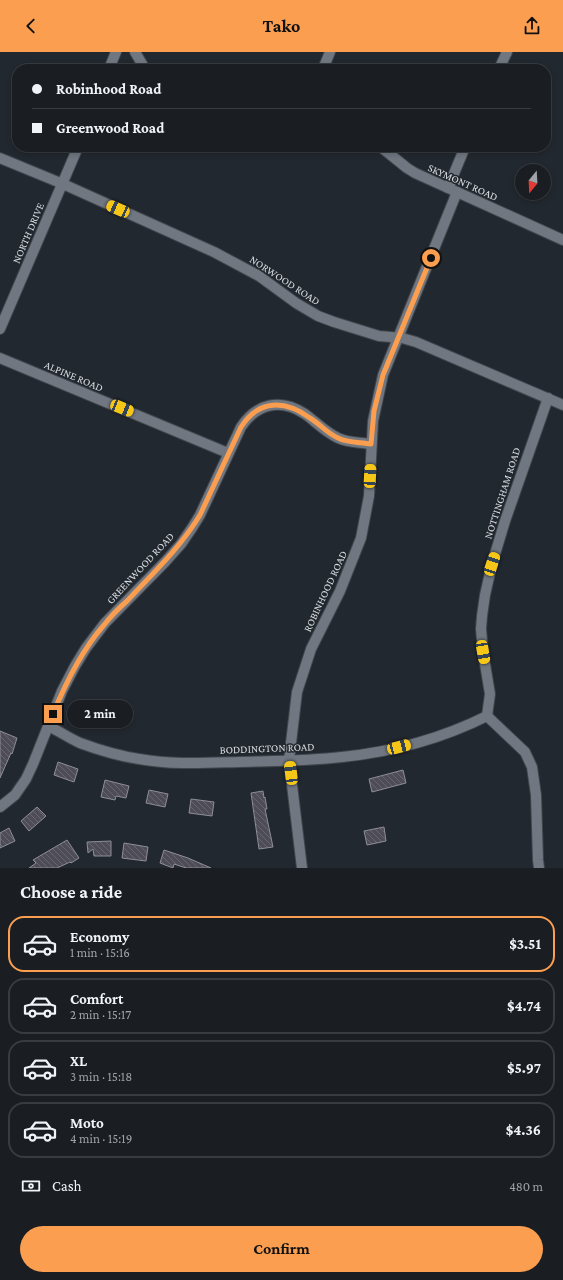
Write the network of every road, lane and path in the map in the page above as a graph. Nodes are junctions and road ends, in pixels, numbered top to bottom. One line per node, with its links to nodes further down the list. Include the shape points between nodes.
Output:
1 (116, 52): 5 (street)
2 (135, 52): 6 (street)
3 (330, 52): 7 (street)
4 (506, 52): 8 (street)
5 (111, 64)
6 (142, 64)
7 (325, 64)
8 (501, 64)
9 (76, 152): 13 (street, NORTH DRIVE)
10 (387, 152): 14 (street, SKYMONT ROAD, via 407,168)
11 (463, 152): 14 (street, ROBINHOOD ROAD)
12 (0, 158): 13 (street, NORWOOD ROAD)
13 (63, 184): 16 (street, NORTH DRIVE); 17 (street, NORWOOD ROAD, via 228,259 259,276 318,316 379,336)
14 (452, 190): 15 (street, SKYMONT ROAD); 17 (street, ROBINHOOD ROAD)
15 (563, 240)
16 (0, 329)
17 (398, 338): 19 (street, NORWOOD ROAD, via 416,342); 21 (street, ROBINHOOD ROAD, via 380,385)
18 (0, 358): 22 (street, ALPINE ROAD)
19 (548, 398): 20 (street, NORWOOD ROAD); 23 (street, NOTTINGHAM ROAD, via 505,521 485,595 481,629 490,694)
20 (563, 405)
21 (371, 444): 22 (street, GREENWOOD ROAD, via 339,439 295,408 274,405 261,408 248,417); 25 (street, ROBINHOOD ROAD, via 369,496 362,533 343,586 317,636 302,673 296,697)
22 (228, 453): 24 (street, GREENWOOD ROAD, via 200,515 187,536 165,562 104,623 83,653 62,691)
23 (487, 716): 25 (street, BODDINGTON ROAD, via 456,729 389,749 341,757); 28 (street, via 525,752 534,772)
24 (48, 726): 25 (street, BODDINGTON ROAD, via 79,742 139,759 182,763); 26 (street, GREENWOOD ROAD, via 26,779 15,795)
25 (289, 760): 27 (street, ROBINHOOD ROAD)
26 (0, 807)
27 (302, 868)
28 (539, 868)

